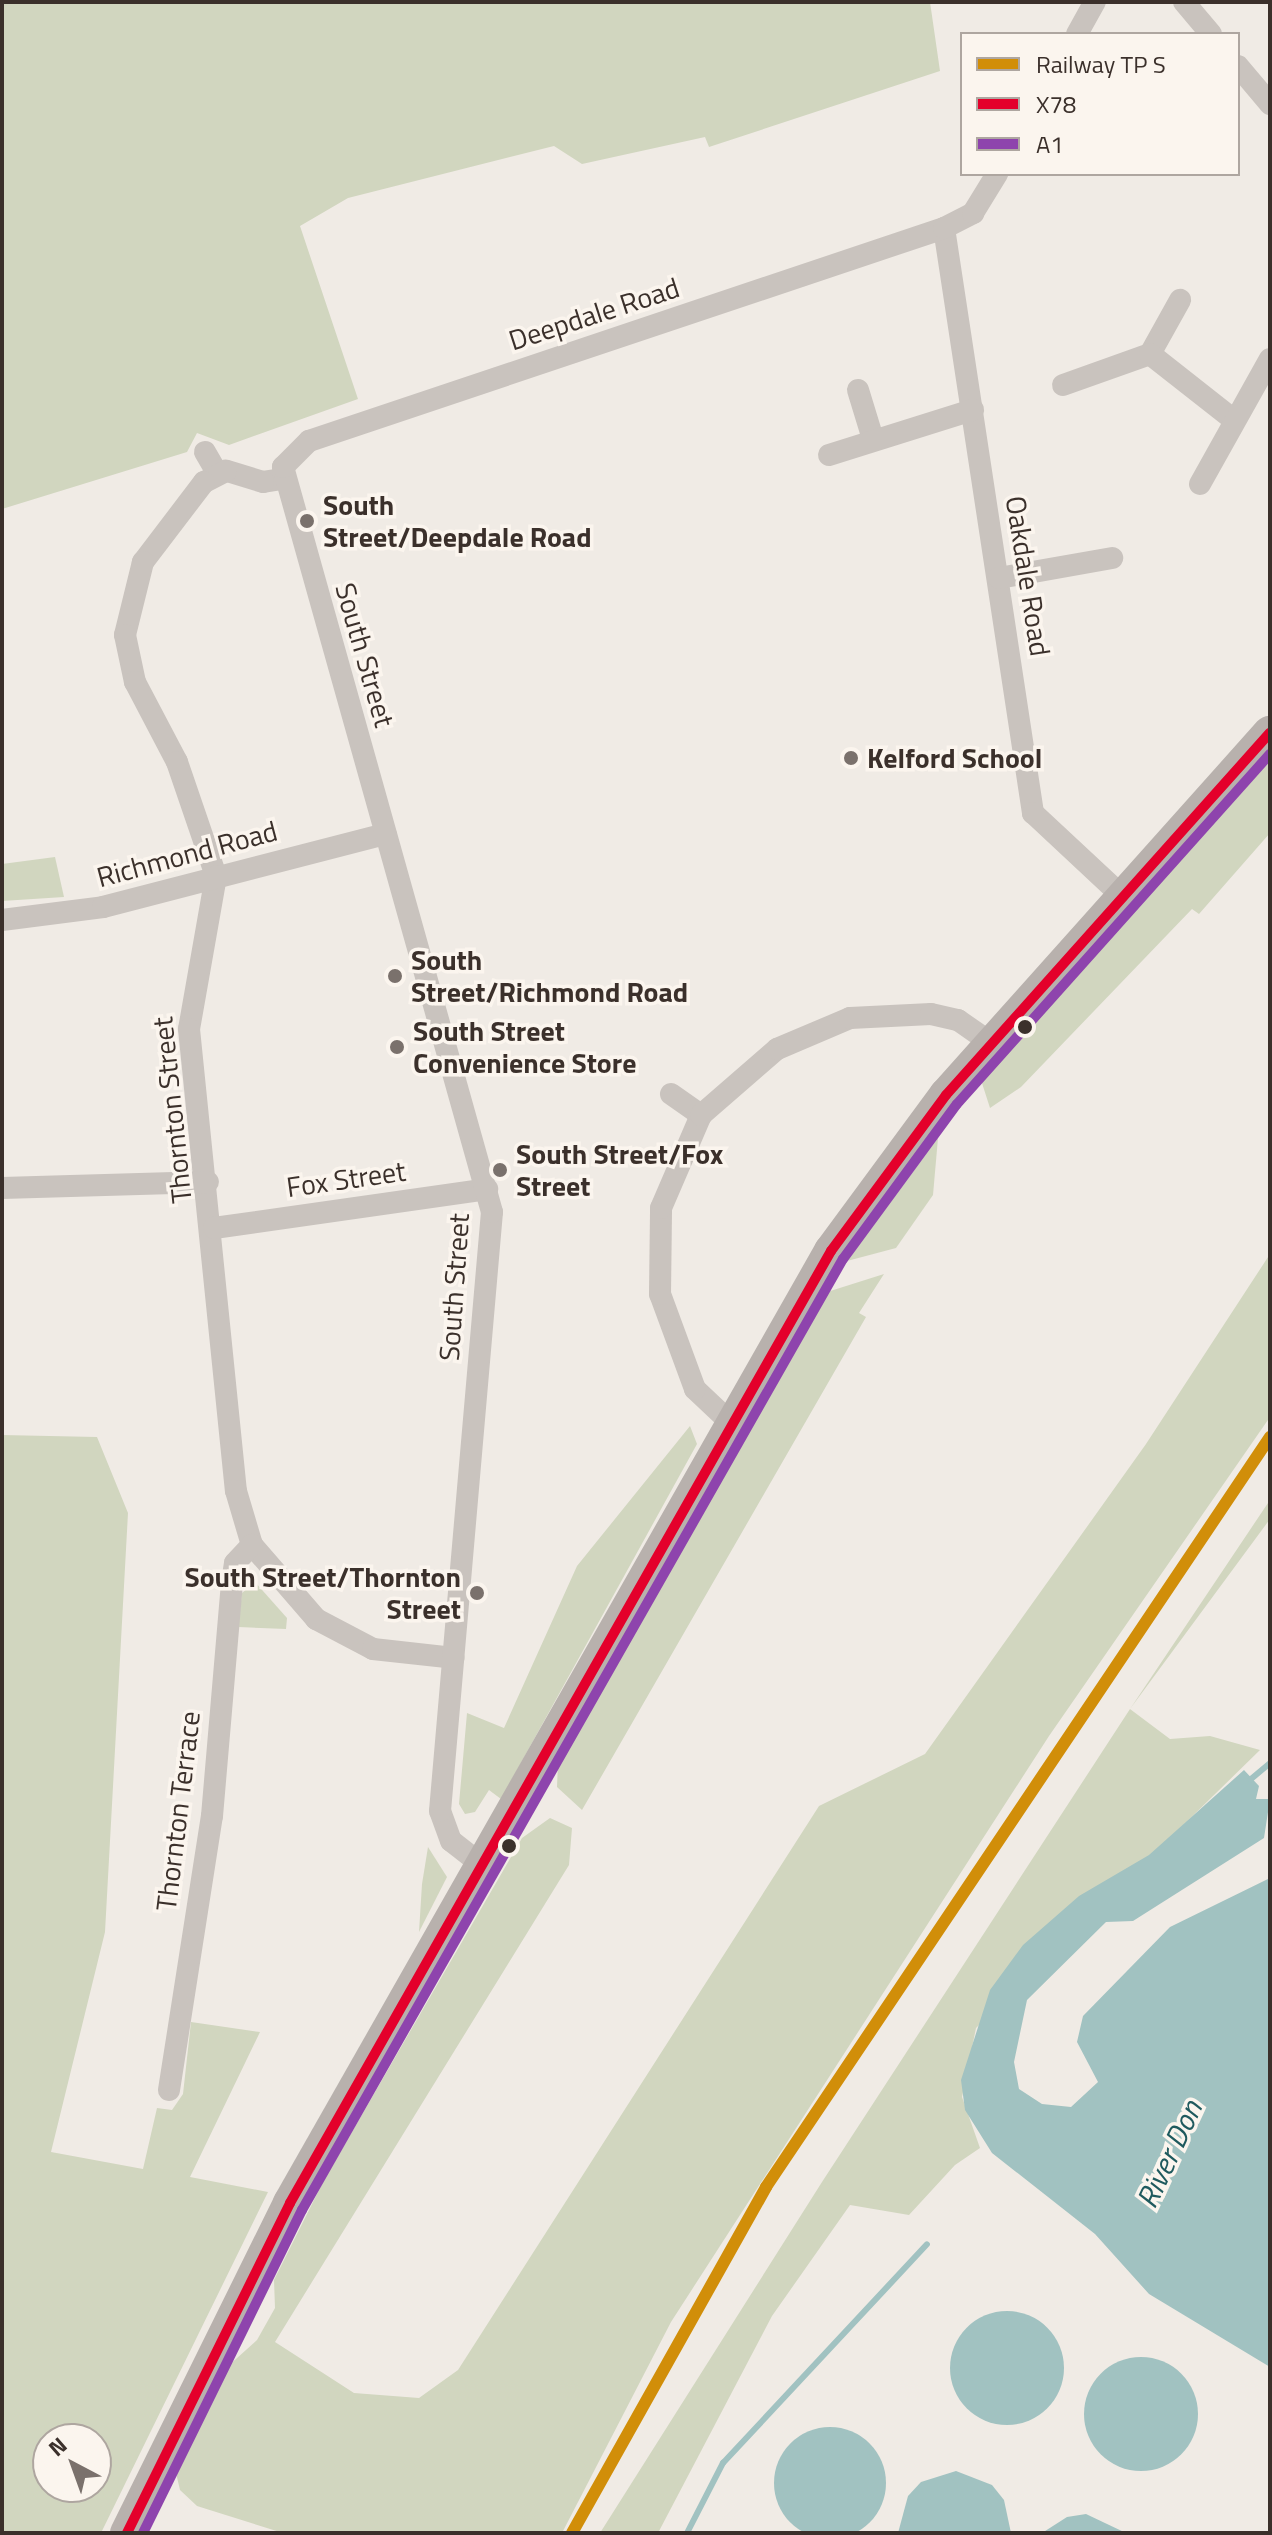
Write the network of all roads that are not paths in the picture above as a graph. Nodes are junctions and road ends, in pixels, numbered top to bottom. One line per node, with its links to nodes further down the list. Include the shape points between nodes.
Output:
1 (1095, 2): 3 (street)
2 (1184, 2): 4 (street)
3 (1078, 32)
4 (1209, 32)
5 (1240, 68): 6 (street)
6 (1270, 104)
7 (996, 176): 8 (street, Deepdale Road, via 973,213)
8 (944, 228): 14 (street, Oakdale Road); 20 (street, Deepdale Road, via 309,441 287,458)
9 (1180, 300): 10 (street)
10 (1150, 354): 12 (street); 15 (street)
11 (1270, 359): 15 (street)
12 (1063, 385)
13 (858, 390): 16 (street)
14 (973, 410): 16 (street); 23 (street, Oakdale Road)
15 (1234, 420): 21 (street)
16 (873, 439): 18 (street)
17 (205, 452): 19 (street)
18 (829, 455)
19 (217, 473): 20 (street); 26 (street, Thornton Street, via 143,562 125,635 135,682 177,762)
20 (282, 479): 25 (street, South Street)
21 (1200, 484)
22 (1112, 558): 23 (street)
23 (999, 578): 27 (street, Oakdale Road, via 1033,813)
24 (1270, 733): 27 (main road)
25 (386, 834): 26 (street, Richmond Road); 34 (street, South Street)
26 (216, 876): 28 (street, Richmond Road, via 103,907); 32 (street, Thornton Street, via 189,1029)
27 (1121, 895): 29 (main road)
28 (2, 920)
29 (991, 1043): 31 (street, via 958,1020 931,1014 850,1018 777,1049); 36 (main road, via 870,1191)
30 (671, 1094): 31 (street)
31 (701, 1115): 36 (street, via 661,1208 660,1294 695,1389)
32 (208, 1182): 33 (street); 35 (street, Thornton Street)
33 (2, 1188)
34 (487, 1189): 35 (street, Fox Street); 38 (street, South Street, via 492,1238)
35 (214, 1228): 37 (street, Thornton Street, via 236,1491)
36 (732, 1424): 39 (main road)
37 (252, 1545): 38 (street, Thornton Street, via 291,1596 345,1639 401,1656); 40 (street, Thornton Terrace, via 235,1563 232,1582 212,1816)
38 (454, 1658): 39 (street, South Street, via 440,1811 451,1841)
39 (482, 1865): 41 (main road, via 290,2203)
40 (169, 2090)
41 (127, 2533)

